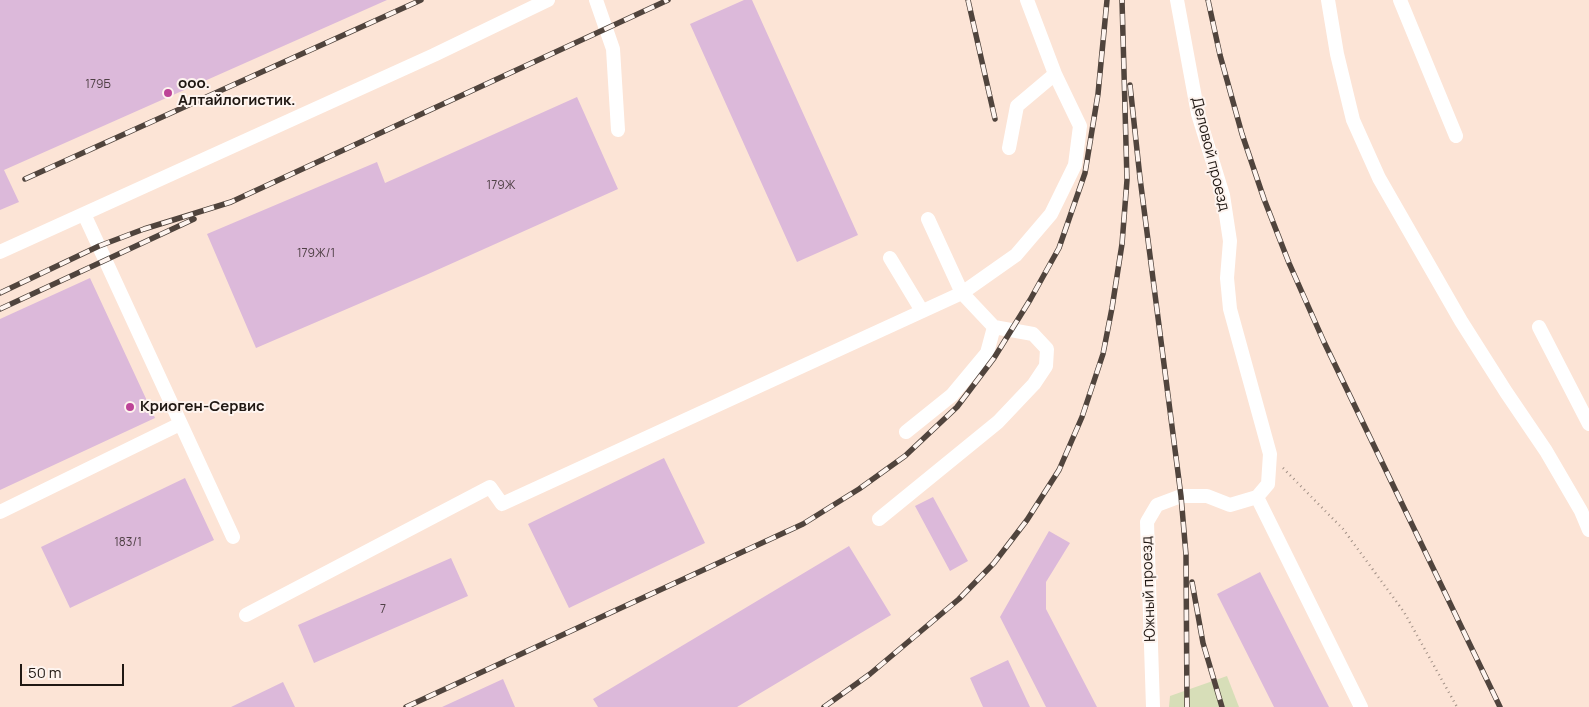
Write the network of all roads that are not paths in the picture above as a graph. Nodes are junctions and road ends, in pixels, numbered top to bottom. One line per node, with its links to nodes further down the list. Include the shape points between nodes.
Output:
1 (548, 0): 11 (street)
2 (596, 0): 8 (street, via 613,50)
3 (1027, 0): 7 (street)
4 (1177, 0): 22 (street, Деловой проезд, via 1198,114 1223,195 1230,242 1227,278 1230,309 1270,454 1268,484)
5 (1328, 0): 25 (street, via 1353,120 1379,178 1461,321 1546,452)
6 (1400, 0): 9 (street)
7 (1055, 74): 10 (street, via 1017,106); 15 (street, via 1080,126 1075,165 1051,214 1016,255)
8 (618, 130)
9 (1456, 136)
10 (1009, 148)
11 (84, 214): 13 (street); 19 (street)
12 (928, 219): 15 (street)
13 (0, 252)
14 (890, 258): 16 (street)
15 (962, 293): 16 (street); 18 (street)
16 (922, 311): 27 (street, via 502,504 490,487)
17 (1539, 326): 20 (street)
18 (994, 327): 21 (street, via 987,353 952,395); 24 (street, via 1034,334 1047,349 1046,366 1034,384 998,422)
19 (180, 424): 23 (street); 26 (street)
20 (1589, 424)
21 (906, 432)
22 (1256, 497): 28 (street, Южный проезд, via 1230,504 1207,496 1181,496 1157,505 1147,522); 29 (street)
23 (0, 512)
24 (879, 519)
25 (1589, 530)
26 (233, 537)
27 (246, 615)
28 (1153, 707)
29 (1361, 707)

